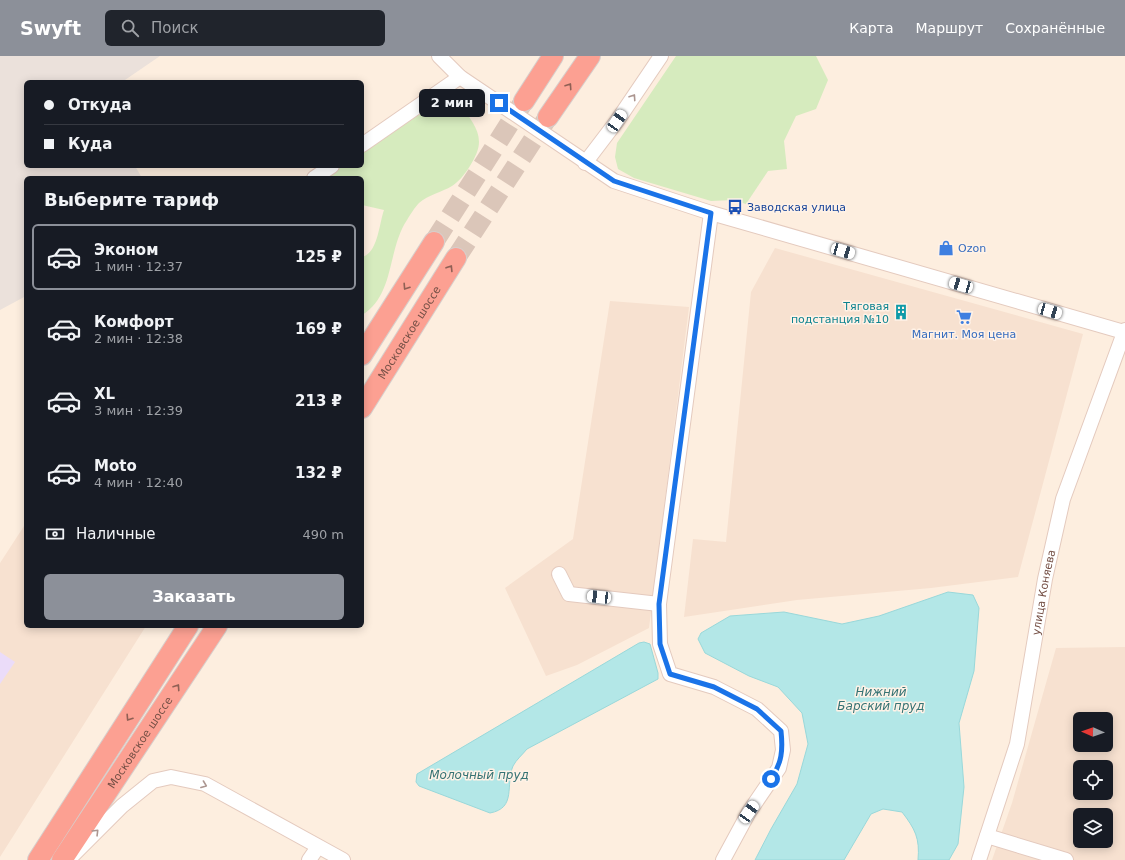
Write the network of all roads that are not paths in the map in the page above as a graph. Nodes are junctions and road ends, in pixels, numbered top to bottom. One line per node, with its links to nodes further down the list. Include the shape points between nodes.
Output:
1 (439, 56): 5 (street)
2 (553, 56): 6 (highway)
3 (590, 56): 7 (highway, one-way to 3)
4 (661, 56): 9 (street, one-way to 4)
5 (460, 77): 8 (street); 9 (street)
6 (524, 101)
7 (548, 117)
8 (364, 145)
9 (585, 163): 12 (street, via 614,181)
10 (329, 168): 11 (street)
11 (317, 176)
12 (711, 213): 15 (street); 19 (street)
13 (434, 242): 16 (highway, one-way to 16)
14 (456, 258): 17 (highway, Московское шоссе, one-way to 14)
15 (1125, 331): 22 (street, улица Коняева, via 1063,499 1048,564 1017,744)
16 (364, 352)
17 (364, 405)
18 (559, 574): 19 (street, via 569,594)
19 (659, 604): 29 (street, via 660,644 670,674 721,690 757,709 781,731 783,750 778,768 749,812)
20 (187, 628): 24 (highway, Московское шоссе, one-way to 24)
21 (217, 628): 25 (highway, Московское шоссе, one-way to 21)
22 (987, 836): 30 (street, улица Коняева); 31 (street)
23 (318, 846): 26 (street, one-way to 23, via 122,806 153,781 171,777 205,784); 27 (street); 28 (street)
24 (38, 860)
25 (62, 860)
26 (68, 860)
27 (308, 860)
28 (342, 860)
29 (723, 860)
30 (979, 860)
31 (1066, 860)

